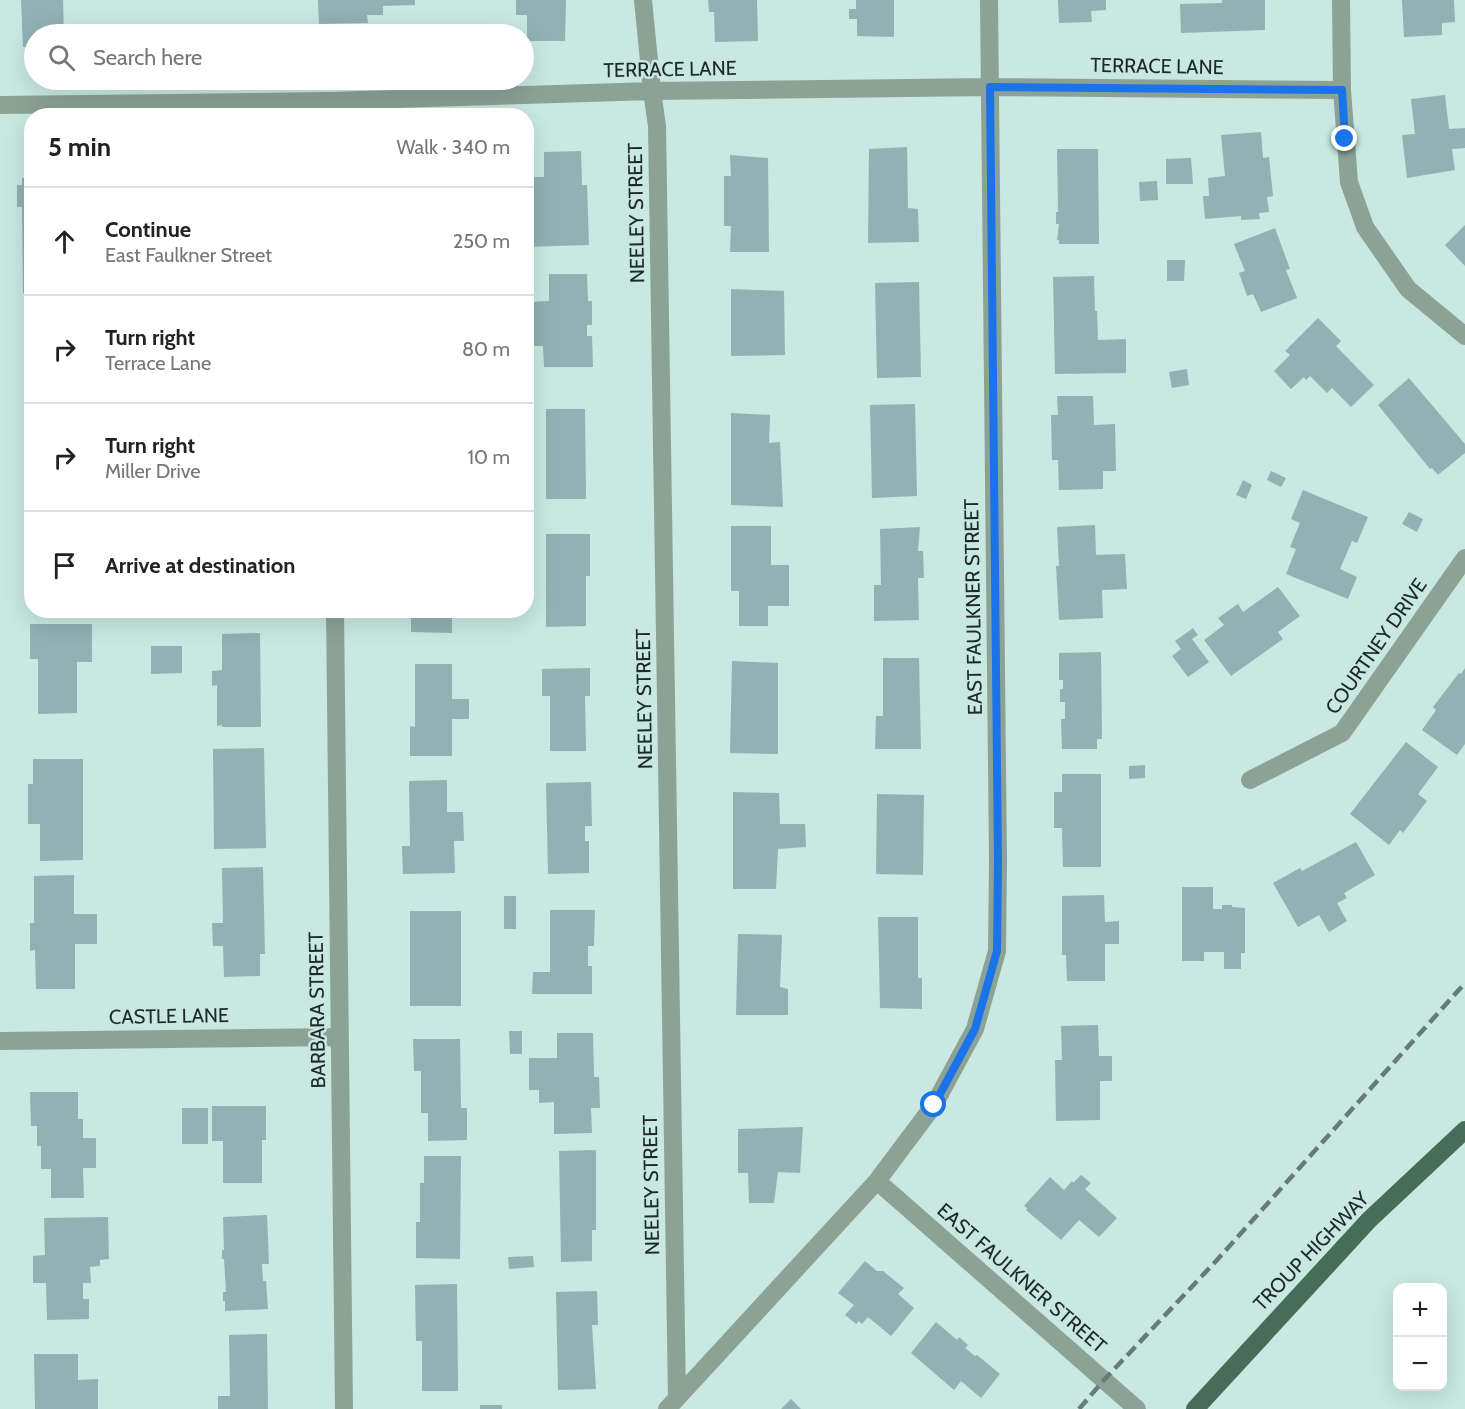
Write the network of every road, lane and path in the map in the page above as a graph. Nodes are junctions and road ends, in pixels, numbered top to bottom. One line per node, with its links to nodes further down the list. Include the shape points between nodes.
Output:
1 (643, 0): 6 (street, NEELEY STREET)
2 (989, 0): 4 (street, EAST FAULKNER STREET)
3 (1341, 0): 5 (street)
4 (990, 87): 5 (street, TERRACE LANE); 6 (street, TERRACE LANE); 16 (street, EAST FAULKNER STREET, via 997,951 975,1029 934,1105)
5 (1342, 90): 9 (street, via 1349,182 1365,227 1408,289)
6 (652, 91): 8 (street, TERRACE LANE); 17 (street, NEELEY STREET, via 657,126)
7 (0, 105): 8 (street, TERRACE LANE)
8 (331, 108)
9 (1465, 336)
10 (1465, 558): 12 (street, COURTNEY DRIVE, via 1342,733)
11 (335, 618): 13 (street, BARBARA STREET)
12 (1250, 780)
13 (339, 1037): 14 (street, CASTLE LANE); 18 (street, BARBARA STREET)
14 (0, 1041)
15 (1465, 1131): 20 (main road, TROUP HIGHWAY, via 1369,1220)
16 (877, 1181): 17 (street, EAST FAULKNER STREET); 19 (street, EAST FAULKNER STREET)
17 (672, 1404)
18 (344, 1409)
19 (1137, 1409)
20 (1195, 1409)

